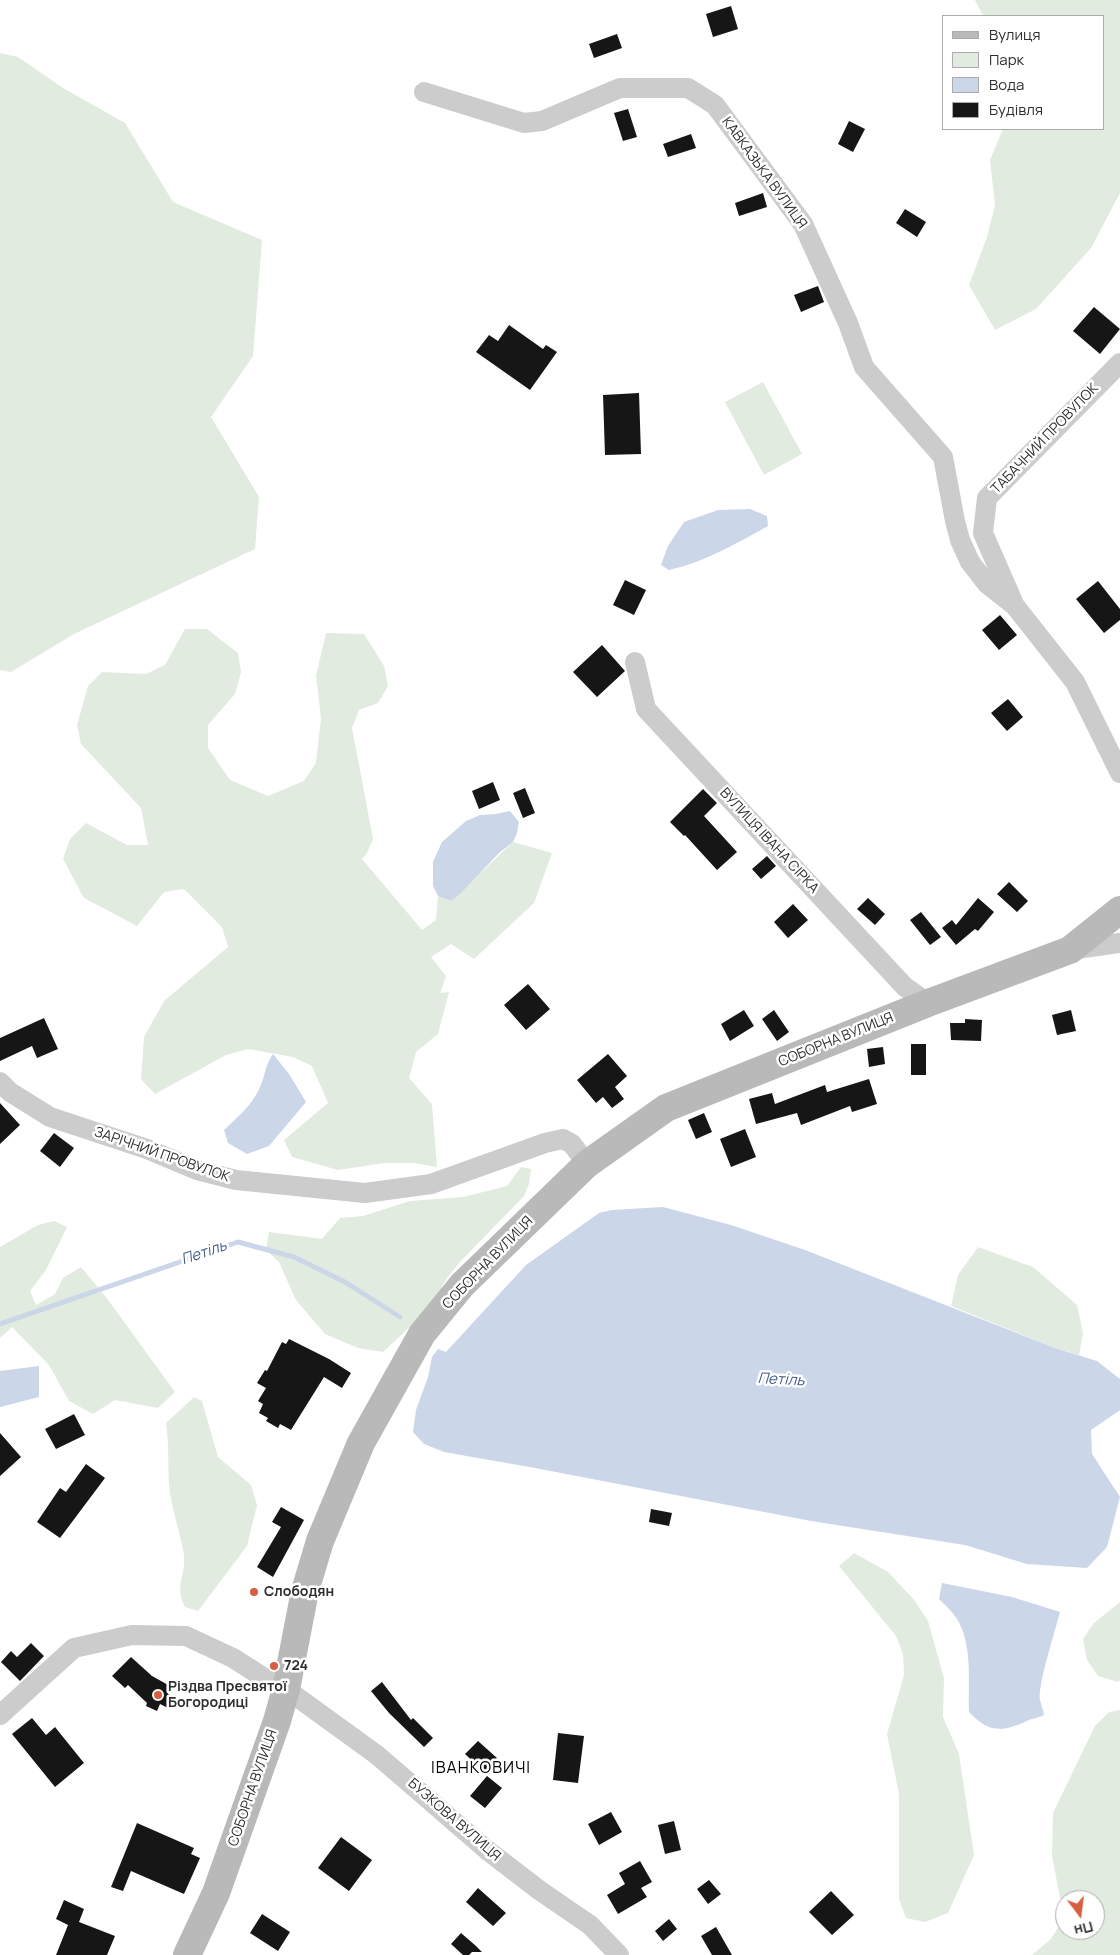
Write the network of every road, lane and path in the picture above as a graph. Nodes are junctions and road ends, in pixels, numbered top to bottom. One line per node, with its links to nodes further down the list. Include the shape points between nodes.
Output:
1 (424, 92): 3 (street, КАВКАЗЬКА ВУЛИЦЯ, via 524,123 542,120 620,88 688,88 715,105 803,224 848,323 864,367 943,457 955,521 970,562 987,584)
2 (1120, 363): 3 (street, ТАБАЧНИЙ ПРОВУЛОК, via 987,498 983,533)
3 (1015, 606): 5 (street, via 1076,682)
4 (635, 662): 9 (street, ВУЛИЦЯ ІВАНА СІРКА, via 646,709 905,988)
5 (1120, 773)
6 (1120, 910): 8 (street, СОБОРНА ВУЛИЦЯ)
7 (1120, 943): 8 (street)
8 (1070, 950): 9 (street, СОБОРНА ВУЛИЦЯ)
9 (928, 1003): 11 (street, СОБОРНА ВУЛИЦЯ, via 666,1108)
10 (0, 1082): 11 (street, ЗАРІЧНИЙ ПРОВУЛОК, via 50,1117 147,1149 197,1170 236,1180 374,1192 431,1184 563,1139 572,1144)
11 (587, 1164): 12 (street, СОБОРНА ВУЛИЦЯ, via 462,1285 422,1334 361,1443 320,1541 305,1592)
12 (286, 1688): 13 (street, БУЗКОВА ВУЛИЦЯ, via 186,1636 132,1635 74,1648); 14 (street, СОБОРНА ВУЛИЦЯ, via 216,1893); 15 (street, БУЗКОВА ВУЛИЦЯ, via 378,1754 486,1850 590,1925)
13 (0, 1715)
14 (187, 1955)
15 (619, 1955)

